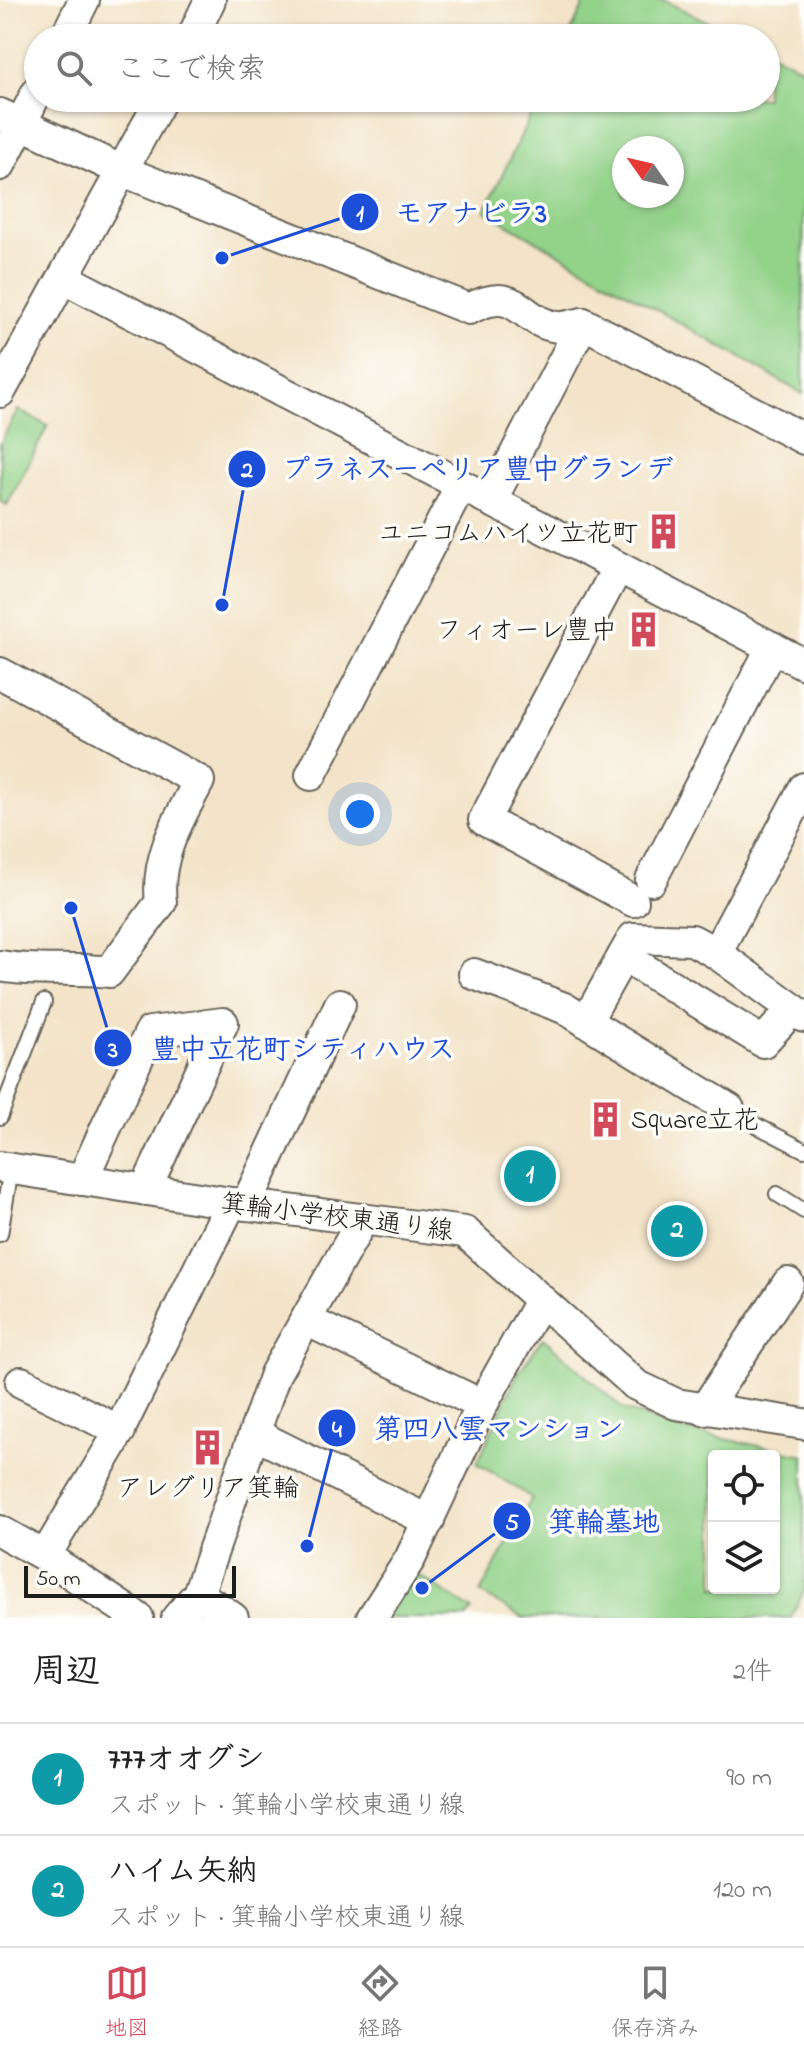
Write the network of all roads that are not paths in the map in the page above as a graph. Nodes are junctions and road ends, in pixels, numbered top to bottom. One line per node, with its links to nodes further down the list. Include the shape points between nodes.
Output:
1 (84, 0): 3 (street)
2 (210, 0): 4 (street)
3 (72, 24)
4 (199, 24)
5 (24, 105): 7 (street)
6 (155, 112): 9 (street)
7 (10, 120): 8 (street); 9 (street)
8 (0, 165)
9 (123, 171): 10 (street); 11 (street, via 469,309 501,299 558,327)
10 (64, 278): 12 (street); 14 (street)
11 (583, 323): 13 (street); 15 (street)
12 (0, 392)
13 (804, 439)
14 (461, 485): 15 (street); 20 (street)
15 (491, 501): 16 (street)
16 (618, 567): 17 (street); 17 (street, via 484,820 642,891)
17 (772, 647): 18 (street)
18 (804, 664)
19 (0, 673): 24 (street, via 199,781 171,836 159,883 161,902 109,972)
20 (311, 775)
21 (804, 788): 22 (street)
22 (716, 953): 23 (street, via 692,940 633,938); 28 (street)
23 (623, 956): 28 (street, via 763,1042); 29 (street)
24 (0, 966)
25 (474, 974): 29 (street, via 564,1008)
26 (44, 1002): 31 (lane)
27 (340, 1004): 37 (street)
28 (799, 1013)
29 (586, 1022): 30 (street)
30 (734, 1113): 32 (lane)
31 (0, 1117)
32 (804, 1150)
33 (5, 1168): 34 (street, 箕輪小学校東通り線); 40 (lane)
34 (82, 1180): 35 (street, 箕輪小学校東通り線); 35 (street, via 150,1032 223,1023)
35 (145, 1190): 37 (street, 箕輪小学校東通り線)
36 (777, 1194): 38 (lane)
37 (239, 1204): 39 (street, 箕輪小学校東通り線); 48 (street)
38 (804, 1211)
39 (363, 1219): 42 (street, 箕輪小学校東通り線, via 465,1232); 43 (street)
40 (0, 1234)
41 (788, 1283): 46 (street)
42 (540, 1301): 45 (street); 46 (street, 箕輪小学校東通り線, via 636,1385 676,1404)
43 (308, 1321): 45 (street); 49 (street, via 275,1374)
44 (21, 1382): 48 (street)
45 (482, 1405): 50 (street)
46 (704, 1410): 47 (street, 箕輪小学校東通り線)
47 (804, 1424)
48 (120, 1431): 52 (street)
49 (255, 1434): 50 (street); 53 (street)
50 (429, 1521): 57 (street)
51 (0, 1531): 52 (street)
52 (45, 1556): 54 (street)
53 (198, 1594): 55 (street); 56 (street)
54 (138, 1618)
55 (177, 1618)
56 (233, 1618)
57 (372, 1618)

